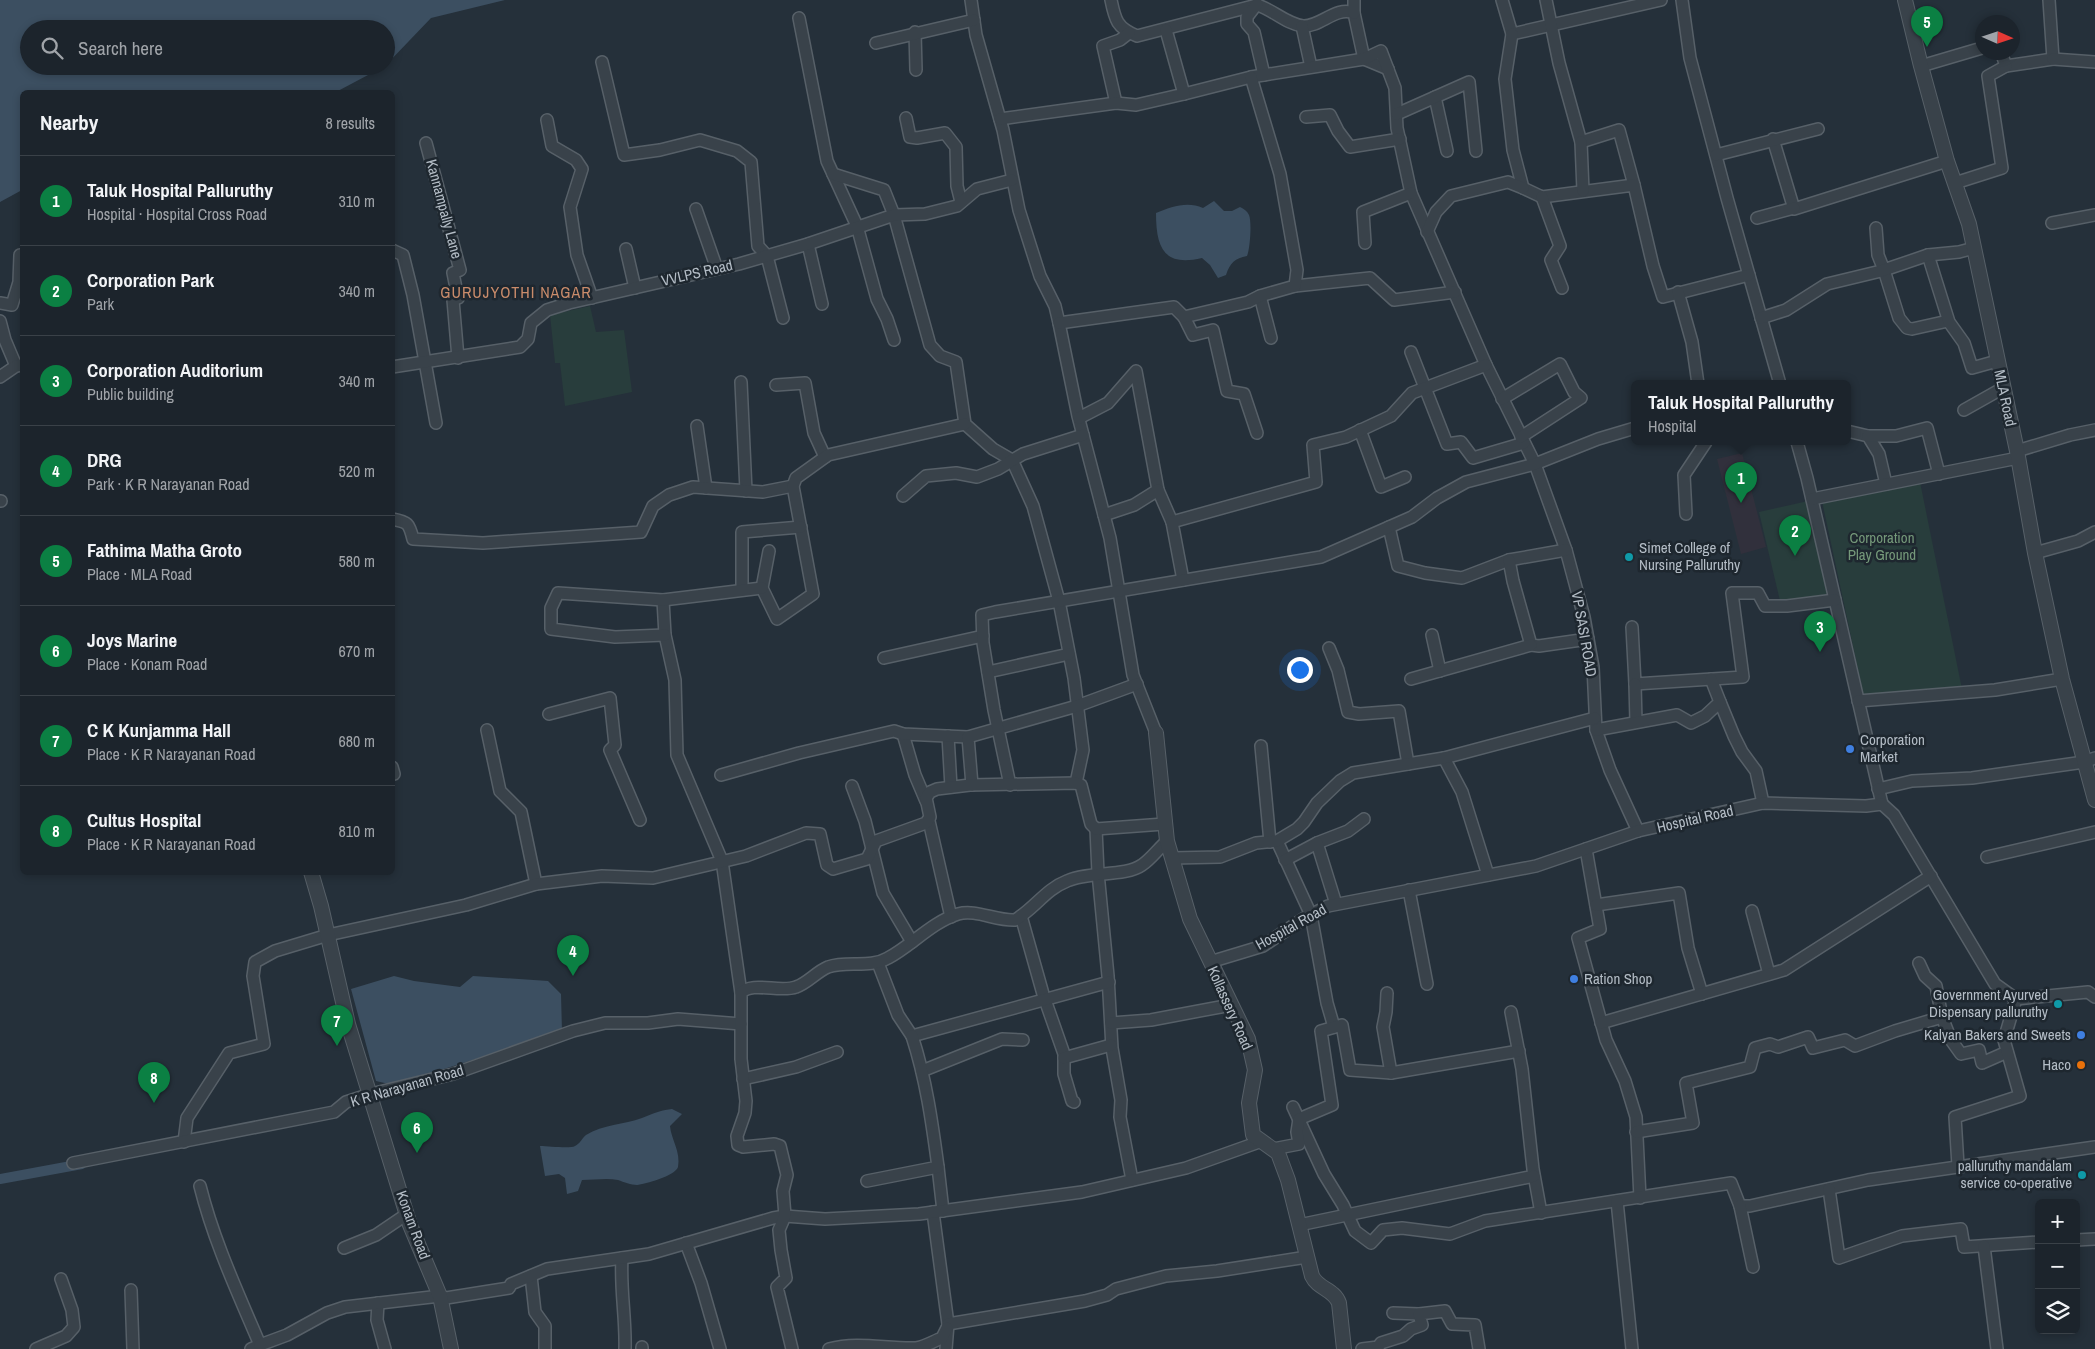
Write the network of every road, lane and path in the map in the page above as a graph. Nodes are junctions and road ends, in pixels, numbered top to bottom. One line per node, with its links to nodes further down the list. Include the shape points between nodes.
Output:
1 (971, 0): 13 (street)
2 (1111, 0): 18 (street, via 1122,30)
3 (1354, 0): 11 (street)
4 (1502, 0): 19 (street)
5 (1546, 0): 14 (street)
6 (1661, 0): 14 (street)
7 (1682, 0): 48 (street, via 1690,58)
8 (1905, 0): 27 (street, MLA Road)
9 (2049, 0): 23 (street)
10 (1257, 3): 15 (street); 16 (street); 31 (street, via 1247,17 1247,24 1254,32)
11 (1354, 12): 15 (street, via 1339,12); 22 (street)
12 (799, 18): 50 (street, via 827,161)
13 (974, 20): 17 (street); 39 (street)
14 (1552, 25): 19 (street); 44 (street)
15 (1302, 26): 29 (street)
16 (1166, 30): 18 (street, via 1137,36); 33 (street)
17 (915, 32): 20 (street); 30 (street)
18 (1129, 33): 35 (street, via 1103,46)
19 (1512, 34): 54 (street, via 1505,79 1513,150)
20 (876, 43)
21 (1975, 50): 27 (street)
22 (1364, 59): 29 (street); 36 (street, VP SASI ROAD, via 1381,51 1395,88)
23 (2053, 59): 26 (street); 28 (street)
24 (2004, 60): 28 (street)
25 (602, 62): 75 (street, via 624,155 700,140 737,151 751,162 758,246)
26 (2095, 62)
27 (1920, 66): 49 (street, MLA Road)
28 (2006, 66): 52 (street, via 1988,76 2002,168)
29 (1311, 67): 31 (street)
30 (916, 70)
31 (1264, 75): 32 (street)
32 (1251, 77): 33 (street); 79 (street, via 1280,174 1297,270)
33 (1184, 94): 35 (street, via 1136,104)
34 (1435, 97): 36 (street); 46 (street); 47 (street, via 1469,82)
35 (1116, 103): 39 (street)
36 (1396, 114): 42 (street, VP SASI ROAD)
37 (1306, 117): 42 (street, via 1330,115 1350,147)
38 (906, 118): 58 (street, via 910,137 945,133 956,147 957,186)
39 (1000, 118): 51 (street)
40 (546, 120): 85 (street, via 552,146 576,160 582,169 570,207 577,255)
41 (1818, 129): 43 (street)
42 (1400, 139): 56 (street, VP SASI ROAD)
43 (1773, 139): 48 (street); 59 (street)
44 (1581, 142): 53 (street, via 1619,130); 55 (street)
45 (426, 143): 97 (street, Kannampally Lane, via 460,270 453,273 458,298 453,300)
46 (1446, 151)
47 (1476, 151)
48 (1716, 155): 78 (street)
49 (1947, 161): 52 (street, MLA Road); 59 (street)
50 (833, 174): 61 (street, via 884,190); 65 (street)
51 (1012, 180): 58 (street, VVLPS Road, via 977,188); 93 (street, via 1026,237)
52 (1955, 183): 70 (street, MLA Road)
53 (1634, 185): 55 (street); 83 (street, via 1663,297)
54 (1523, 188): 57 (street); 67 (street, via 1508,182 1451,196 1436,212)
55 (1583, 191): 57 (street)
56 (1411, 193): 67 (street, VP SASI ROAD); 68 (street, via 1363,212)
57 (1542, 197): 81 (street, via 1560,246 1551,260)
58 (961, 202): 61 (street, VVLPS Road, via 957,206 925,214)
59 (1794, 208): 63 (street)
60 (696, 209): 76 (street)
61 (894, 215): 65 (street, VVLPS Road); 114 (street, via 930,345 940,356 956,362)
62 (2095, 215): 64 (street)
63 (1757, 218)
64 (2052, 223)
65 (857, 226): 69 (street, VVLPS Road); 95 (street, via 877,299)
66 (1876, 228): 77 (street, via 1878,255)
67 (1427, 232): 82 (street, VP SASI ROAD)
68 (1365, 243)
69 (808, 244): 75 (street, VVLPS Road); 87 (street)
70 (1974, 248): 74 (street); 98 (street, MLA Road)
71 (626, 249): 80 (street)
72 (395, 251): 99 (street, via 403,255)
73 (20, 255): 86 (street, via 19,282 12,305)
74 (1928, 255): 77 (street); 92 (street)
75 (767, 256): 76 (street, VVLPS Road); 89 (street)
76 (717, 269): 80 (street, VVLPS Road)
77 (1884, 270): 90 (street, via 1827,284 1786,310); 92 (street, via 1899,318 1907,328)
78 (1749, 274): 83 (street); 90 (street)
79 (1296, 286): 82 (street, via 1370,278 1394,300); 84 (street)
80 (634, 288): 85 (street, VVLPS Road)
81 (1562, 288)
82 (1454, 292): 100 (street, VP SASI ROAD)
83 (1678, 292): 104 (street, via 1692,342)
84 (1260, 296): 88 (street, via 1248,302); 94 (street)
85 (592, 298): 97 (street, VVLPS Road, via 547,310 538,316 531,323 528,339 520,347)
86 (0, 303)
87 (822, 304)
88 (1184, 317): 93 (street, via 1174,307); 120 (street, via 1193,335 1213,330 1227,392 1244,394)
89 (783, 318)
90 (1762, 318): 105 (street)
91 (0, 321): 101 (street)
92 (1948, 321): 98 (street, via 1964,343 1972,368)
93 (1059, 323): 112 (street)
94 (1271, 338)
95 (894, 340)
96 (1411, 352): 109 (street)
97 (458, 358): 99 (street, VVLPS Road)
98 (1997, 361): 108 (street, MLA Road)
99 (424, 363): 102 (street, VVLPS Road); 113 (street)
100 (1486, 365): 109 (street); 110 (street, VP SASI ROAD)
101 (19, 366): 103 (street)
102 (395, 367)
103 (0, 377)
104 (1697, 380)
105 (1779, 380)
106 (741, 382): 136 (street)
107 (776, 385): 127 (street, via 804,383 814,433)
108 (2002, 388): 111 (street); 126 (street, MLA Road)
109 (1424, 389): 117 (street, via 1412,393 1391,416); 123 (street, via 1447,444 1461,442 1473,458)
110 (1502, 399): 123 (street, VP SASI ROAD); 123 (street, via 1560,364 1574,392 1581,398)
111 (1964, 410)
112 (1078, 418): 121 (street); 135 (street, via 1108,403 1136,371)
113 (436, 423)
114 (965, 424): 127 (street); 128 (street, via 993,449)
115 (697, 426): 134 (street)
116 (1631, 429): 129 (street)
117 (1360, 430): 131 (street, via 1381,487); 142 (street, via 1313,445 1316,482)
118 (2095, 430): 126 (street, via 2070,435)
119 (1851, 432): 122 (street)
120 (1257, 433)
121 (1083, 435): 128 (street); 140 (street)
122 (1868, 436): 130 (street, via 1896,436 1927,428); 132 (street, via 1879,454)
123 (1523, 440): 129 (street, VP SASI ROAD)
124 (1704, 445): 139 (street, via 1684,475)
125 (1798, 445): 138 (street)
126 (2018, 454): 130 (street); 148 (street, MLA Road)
127 (825, 457): 133 (street, via 796,478)
128 (1012, 460): 137 (street, via 977,477 956,473 926,476); 156 (street, via 1033,506)
129 (1535, 464): 144 (street, via 1466,482 1412,517); 146 (street, VP SASI ROAD)
130 (1939, 474): 132 (street)
131 (1405, 477)
132 (1886, 484): 138 (street)
133 (793, 486): 136 (street, via 764,492); 143 (street)
134 (706, 488): 136 (street); 141 (street, via 693,487 669,495 653,506 640,532 483,543 413,539 406,521)
135 (1158, 490): 140 (street, via 1134,505); 142 (street)
136 (746, 491)
137 (903, 496)
138 (1812, 499): 155 (street)
139 (1686, 514)
140 (1104, 515): 153 (street)
141 (395, 519)
142 (1172, 522): 150 (street)
143 (801, 527): 151 (street, via 813,594 777,619); 152 (street, via 742,532)
144 (1389, 527): 149 (street, via 1398,566 1462,578); 150 (street, via 1321,558)
145 (2095, 532): 148 (street, via 2078,541)
146 (1566, 550): 149 (street); 161 (street, VP SASI ROAD)
147 (769, 551): 151 (street)
148 (2035, 553): 170 (street, MLA Road)
149 (1509, 560): 162 (street)
150 (1183, 580): 153 (street)
151 (762, 588): 152 (street)
152 (742, 590): 154 (street)
153 (1119, 590): 156 (street); 171 (street)
154 (662, 600): 158 (street); 158 (street, via 558,593 551,608 551,628 615,637)
155 (1835, 600): 169 (street, via 1765,606 1758,593 1732,593 1742,677); 173 (street)
156 (1059, 601): 159 (street, via 982,615); 164 (street)
157 (1632, 627): 172 (street)
158 (665, 635): 216 (street, via 675,680 677,754)
159 (983, 636): 165 (street); 167 (street)
160 (1432, 636): 166 (street)
161 (1588, 639): 162 (street); 177 (street, VP SASI ROAD, via 1593,667)
162 (1531, 645): 166 (street)
163 (1329, 648): 189 (street, via 1348,712 1399,712)
164 (1069, 654): 167 (street); 175 (street)
165 (884, 658)
166 (1440, 671): 168 (street)
167 (988, 672): 179 (street)
168 (1410, 679)
169 (1711, 679): 172 (street); 174 (street)
170 (2062, 679): 173 (street, via 1995,690); 188 (street, MLA Road)
171 (1137, 684): 175 (street); 182 (street)
172 (1635, 684): 178 (street)
173 (1858, 701): 196 (street)
174 (1720, 702): 178 (street, via 1705,716 1690,723 1677,715); 199 (street, via 1738,744 1756,770)
175 (1077, 706): 179 (street); 191 (street, via 1083,750)
176 (548, 714): 202 (street, via 610,698 615,745 610,750)
177 (1595, 718): 181 (street, VP SASI ROAD); 187 (street)
178 (1636, 722): 181 (street)
179 (998, 728): 185 (street); 193 (street)
180 (487, 730): 221 (street, via 500,791 521,812)
181 (1596, 730): 206 (street, VP SASI ROAD)
182 (1156, 733): 204 (street, Kollassery Road)
183 (903, 734): 184 (street); 190 (street, via 894,731); 198 (street)
184 (948, 736): 185 (street); 195 (street)
185 (968, 737): 192 (street)
186 (1261, 746): 209 (street)
187 (1444, 758): 189 (street); 219 (street, via 1462,792)
188 (2090, 760): 196 (street, via 1972,778 1912,781); 197 (street, MLA Road)
189 (1408, 764): 209 (street, via 1353,773 1317,803 1297,829)
190 (721, 775)
191 (1076, 783): 193 (street); 205 (street, via 1081,785 1090,822)
192 (972, 785): 193 (street); 195 (street)
193 (1010, 785)
194 (852, 786): 212 (street)
195 (951, 787): 198 (street, via 933,790)
196 (1878, 789): 200 (street)
197 (2095, 800)
198 (926, 801): 203 (street)
199 (1763, 803): 200 (street, Hospital Road); 206 (street, Hospital Road)
200 (1882, 804): 220 (street, via 1894,816)
201 (1364, 819): 210 (street, via 1348,831)
202 (640, 820)
203 (929, 821): 212 (street, via 882,838); 228 (street)
204 (1164, 824): 205 (street); 208 (street, Kollassery Road)
205 (1096, 829): 217 (street)
206 (1638, 832): 211 (street, Hospital Road)
207 (2095, 832): 213 (street)
208 (1167, 841): 214 (street, Kollassery Road); 217 (street, via 1142,865)
209 (1273, 841): 214 (street, via 1256,843 1220,856); 215 (street)
210 (1318, 843): 215 (street); 223 (street)
211 (1586, 849): 219 (street, Hospital Road, via 1536,866); 224 (street)
212 (872, 850): 216 (street, via 866,859 829,868 820,834 806,833 746,856); 230 (street, via 884,893)
213 (1987, 857)
214 (1172, 858): 231 (street, Kollassery Road, via 1190,919)
215 (1285, 860): 226 (street)
216 (722, 861): 221 (street, via 653,878 602,876); 237 (street)
217 (1098, 873): 227 (street, via 1067,880 1054,887); 235 (street)
218 (312, 875): 229 (street, Konam Road)
219 (1488, 875): 222 (street, Hospital Road)
220 (1931, 876): 234 (street, via 1784,970); 242 (street, via 1995,984)
221 (536, 884): 229 (street, via 466,905)
222 (1409, 890): 223 (street, Hospital Road); 236 (street)
223 (1336, 904): 226 (street, Hospital Road)
224 (1596, 905): 239 (street, via 1680,893 1688,948); 247 (street, via 1600,929 1578,938)
225 (1752, 911): 234 (street)
226 (1311, 915): 231 (street, Hospital Road, via 1263,946); 249 (street, via 1326,1003)
227 (1021, 916): 228 (street, via 1008,920 968,913); 241 (street)
228 (951, 917): 230 (street)
229 (328, 935): 260 (street, Konam Road, via 348,1024); 266 (street, via 275,951 255,962 253,976 264,1044 229,1053 187,1118)
230 (912, 942): 232 (street)
231 (1210, 962): 243 (street, Kollassery Road)
232 (878, 963): 237 (street, via 828,967 794,988 751,987); 250 (street, via 898,1015)
233 (1919, 963): 245 (street, via 1936,986)
234 (1770, 974): 239 (street)
235 (1109, 982): 241 (street); 246 (street)
236 (1428, 984)
237 (741, 993): 248 (street)
238 (1387, 993): 258 (street, via 1383,1027)
239 (1702, 994): 247 (street)
240 (2095, 997): 242 (street, via 2088,992)
241 (1045, 999): 250 (street); 256 (street)
242 (2016, 999): 255 (street, via 2004,1040)
243 (1231, 1005): 246 (street, via 1151,1020); 265 (street, Kollassery Road, via 1248,1039 1255,1070 1249,1103 1253,1135)
244 (1511, 1012): 253 (street)
245 (1942, 1017): 255 (street, via 1951,1040 1961,1054 1979,1050 1982,1063); 264 (street, via 1855,1046 1845,1040 1813,1048 1808,1037 1778,1047 1770,1044 1755,1048 1750,1068 1686,1083 1693,1123)
246 (1111, 1023): 252 (street)
247 (1602, 1023): 264 (street, via 1606,1040 1625,1081 1636,1117)
248 (741, 1024): 259 (street); 260 (street, K R Narayanan Road, via 678,1019 605,1023 573,1031 453,1074)
249 (1334, 1027): 258 (street, via 1342,1026 1350,1070); 263 (street, via 1321,1030 1332,1106)
250 (912, 1036): 257 (street)
251 (1023, 1040): 257 (street, via 1002,1039)
252 (1112, 1045): 256 (street); 273 (street, via 1121,1100 1120,1118)
253 (1519, 1051): 258 (street); 272 (street)
254 (837, 1052): 259 (street, via 796,1068)
255 (2007, 1052): 270 (street, via 2020,1096 1955,1117)
256 (1064, 1058): 261 (street, via 1064,1074)
257 (922, 1071): 271 (street)
258 (1391, 1073)
259 (743, 1079): 284 (street, via 745,1113 737,1136 738,1145 780,1146 787,1175 783,1191)
260 (371, 1097): 266 (street, K R Narayanan Road, via 346,1102 334,1112); 282 (street, Konam Road)
261 (1074, 1102)
262 (1293, 1107): 263 (street)
263 (1299, 1119): 268 (street, via 1299,1144); 283 (street)
264 (1636, 1132): 277 (street)
265 (1262, 1141): 268 (street, Kollassery Road); 273 (street, via 1186,1168)
266 (184, 1142): 269 (street, K R Narayanan Road)
267 (2095, 1147): 270 (street)
268 (1273, 1149): 285 (street, Kollassery Road, via 1278,1153 1288,1180)
269 (73, 1163)
270 (1958, 1166): 276 (street)
271 (938, 1167): 274 (street); 280 (street)
272 (1534, 1176): 281 (street); 283 (street)
273 (1132, 1180): 280 (street, via 1082,1192)
274 (867, 1181)
275 (200, 1186): 303 (street, via 219,1251)
276 (1829, 1189): 279 (street); 290 (street, via 1839,1258 1902,1236 1961,1229 1964,1247)
277 (1640, 1198): 278 (street); 279 (street, via 1731,1183)
278 (1617, 1201): 281 (street); 317 (street)
279 (1740, 1206): 294 (street)
280 (938, 1212): 284 (street, via 825,1219); 302 (street)
281 (1541, 1213): 283 (street, via 1485,1221 1450,1234 1402,1228 1384,1230 1371,1243 1355,1231)
282 (407, 1214): 291 (street, via 376,1235); 298 (street, Konam Road)
283 (1347, 1215): 285 (street)
284 (785, 1216): 289 (street); 311 (street, via 779,1230 786,1278 777,1287)
285 (1299, 1225): 292 (street, Kollassery Road)
286 (2095, 1239): 287 (street)
287 (2080, 1240)
288 (2035, 1242): 290 (street)
289 (686, 1243): 293 (street); 310 (street)
290 (1984, 1246): 318 (street)
291 (344, 1248)
292 (1307, 1257): 302 (street, via 1166,1276 1086,1301); 314 (street, Kollassery Road, via 1314,1281 1337,1297)
293 (622, 1258): 295 (street, via 547,1269); 309 (street, via 620,1281)
294 (1754, 1267)
295 (531, 1276): 298 (street, via 508,1288 446,1298); 308 (street, via 536,1312 545,1326)
296 (61, 1279): 304 (street, via 72,1310 74,1327 66,1336)
297 (130, 1290): 305 (street)
298 (440, 1296): 299 (street); 307 (street, Konam Road)
299 (378, 1303): 303 (street, via 327,1313 287,1335); 306 (street, via 377,1320)
300 (1393, 1314): 301 (street)
301 (1419, 1314): 315 (street, via 1422,1325 1378,1347); 316 (street, via 1445,1311 1452,1324 1475,1325)
302 (948, 1324): 312 (street, via 942,1338 918,1348 869,1344); 313 (street)
303 (256, 1347)
304 (36, 1349)
305 (133, 1349)
306 (385, 1349)
307 (450, 1349)
308 (545, 1349)
309 (626, 1349)
310 (720, 1349)
311 (792, 1349)
312 (829, 1349)
313 (946, 1349)
314 (1344, 1349)
315 (1362, 1349)
316 (1479, 1349)
317 (1632, 1349)
318 (1997, 1349)

